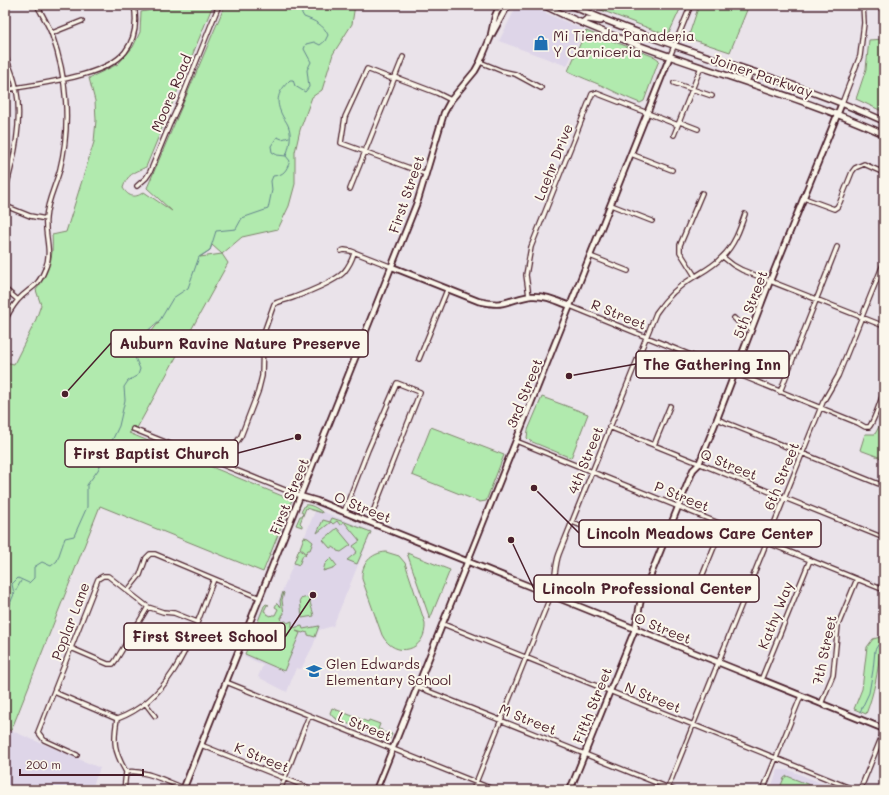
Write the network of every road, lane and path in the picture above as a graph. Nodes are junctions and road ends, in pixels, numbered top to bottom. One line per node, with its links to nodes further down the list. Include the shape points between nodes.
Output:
1 (37, 5): 13 (street)
2 (134, 5): 23 (street, via 135,29 126,51 109,65)
3 (219, 5): 45 (street, Moore Road, via 182,100 150,172)
4 (500, 5): 14 (street)
5 (508, 5): 14 (street)
6 (543, 5): 11 (main road, Joiner Parkway)
7 (570, 5): 12 (main road, Joiner Parkway)
8 (691, 5): 15 (street, 3rd Street)
9 (863, 5): 32 (street, 5th Street, via 864,23 860,56)
10 (82, 21): 13 (street)
11 (582, 23): 12 (main road, via 587,19); 17 (main road, Joiner Parkway)
12 (613, 23): 15 (main road, Joiner Parkway)
13 (52, 33): 23 (street)
14 (491, 36): 19 (street, First Street)
15 (674, 46): 17 (street, 3rd Street); 21 (main road, Joiner Parkway)
16 (5, 55): 26 (street)
17 (670, 56): 20 (main road, Joiner Parkway); 33 (street, 3rd Street)
18 (403, 57): 22 (street)
19 (480, 62): 27 (street, via 515,74); 31 (street, First Street)
20 (701, 67): 24 (main road, Joiner Parkway); 28 (street)
21 (751, 71): 24 (main road); 32 (main road, Joiner Parkway)
22 (395, 77): 31 (street); 40 (street); 40 (street, via 390,78 367,69 345,116 341,143)
23 (63, 79): 26 (street); 53 (street, via 65,143)
24 (746, 82): 34 (main road, Joiner Parkway)
25 (674, 83): 28 (street)
26 (16, 88): 29 (street); 47 (street, via 17,138)
27 (541, 88)
28 (693, 89): 30 (street); 36 (street)
29 (5, 90)
30 (712, 96)
31 (451, 100): 44 (street, First Street, via 441,123)
32 (842, 104): 34 (street, 5th Street); 35 (main road, Joiner Parkway)
33 (647, 113): 36 (street); 41 (street, 3rd Street); 67 (street, Laehr Drive, via 596,93 592,94 531,247 526,274)
34 (838, 114): 38 (main road, Joiner Parkway); 49 (street, 5th Street)
35 (884, 121)
36 (679, 124): 37 (street); 39 (street)
37 (698, 129)
38 (884, 134)
39 (674, 135)
40 (365, 151): 44 (street); 46 (street)
41 (631, 154): 42 (street); 51 (street, 3rd Street)
42 (672, 170)
43 (884, 173): 49 (street, via 864,164 855,168 840,202 834,209)
44 (426, 174): 61 (street, First Street)
45 (137, 186)
46 (350, 189)
47 (5, 191)
48 (702, 193): 63 (street, via 680,245 680,252)
49 (804, 198): 64 (street, 5th Street)
50 (5, 205): 53 (street, via 30,216)
51 (611, 205): 54 (street); 58 (street, 3rd Street)
52 (746, 214): 59 (street, 4th Street, via 734,241)
53 (46, 219): 69 (street, via 49,243 46,267 41,280)
54 (652, 221)
55 (837, 248): 68 (street)
56 (341, 251): 57 (street, R Street)
57 (354, 253): 61 (street, R Street); 90 (street, via 344,273 337,278 274,304 263,334 262,376 258,392 241,436 230,452)
58 (590, 256): 62 (street); 70 (street, 3rd Street)
59 (723, 257): 63 (street, 4th Street); 64 (street, via 742,270)
60 (884, 262): 71 (street, 6th Street)
61 (392, 267): 66 (street, R Street); 93 (street, First Street)
62 (628, 270)
63 (695, 276): 76 (street, 4th Street, via 662,304)
64 (770, 281): 68 (street); 75 (street, 5th Street)
65 (5, 289): 69 (street)
66 (447, 290): 67 (street, R Street, via 490,304); 77 (street)
67 (529, 296): 70 (street, R Street, via 548,297)
68 (816, 299): 71 (street); 80 (street)
69 (18, 300): 73 (street)
70 (570, 306): 76 (street, R Street); 86 (street, 3rd Street)
71 (862, 317): 74 (street); 82 (street, 6th Street, via 836,382)
72 (734, 318): 75 (street, via 740,324)
73 (5, 321)
74 (884, 326)
75 (752, 328): 78 (street, 5th Street)
76 (646, 337): 78 (street, R Street); 84 (street, 4th Street)
77 (419, 359)
78 (736, 374): 80 (street, R Street); 83 (street, 5th Street)
79 (884, 391): 82 (street, R Street, via 873,424 869,428)
80 (780, 392): 82 (street, R Street)
81 (670, 406): 87 (street)
82 (821, 408): 88 (street, 6th Street)
83 (717, 419): 88 (street); 89 (street, 5th Street)
84 (609, 427): 87 (street, Q Street); 91 (street, 4th Street)
85 (133, 429): 90 (street)
86 (516, 441): 91 (street, P Street); 104 (street, 3rd Street)
87 (654, 445): 89 (street, Q Street)
88 (802, 453): 92 (street); 94 (street, 6th Street)
89 (699, 464): 94 (street, Q Street); 95 (street, 5th Street, via 693,470)
90 (225, 466): 93 (street)
91 (592, 472): 95 (street, P Street); 98 (street, 4th Street)
92 (884, 486)
93 (300, 496): 96 (street, O Street); 111 (street, First Street)
94 (784, 498): 101 (street, Q Street); 102 (street, 6th Street)
95 (678, 507): 99 (street, P Street); 115 (street, 5th Street, via 641,599)
96 (344, 512): 97 (street, O Street); 97 (street, via 397,382 420,392)
97 (369, 522): 104 (street, O Street)
98 (572, 522): 100 (street); 109 (street, 4th Street, via 557,561)
99 (723, 525): 102 (street, P Street); 110 (street)
100 (612, 538)
101 (884, 538)
102 (766, 542): 103 (street, P Street); 118 (street, 6th Street)
103 (810, 560): 106 (street, P Street); 119 (street, Kathy Way)
104 (468, 562): 109 (street, O Street); 114 (street, 3rd Street)
105 (214, 579): 107 (street, via 150,554 140,575); 111 (street); 113 (street)
106 (857, 579): 108 (street, P Street); 126 (street, 7th Street, via 838,625 833,675)
107 (128, 590): 112 (street, Poplar Lane); 116 (street, Poplar Lane, via 108,576 98,579)
108 (884, 590)
109 (552, 595): 115 (street, O Street); 117 (street, 4th Street)
110 (694, 596)
111 (260, 598): 120 (street, First Street)
112 (148, 607): 113 (street, Poplar Lane); 116 (street, via 113,664)
113 (197, 622): 125 (street, via 172,674 164,686)
114 (444, 624): 117 (street, N Street); 121 (street, 3rd Street)
115 (635, 629): 118 (street, O Street); 122 (street, Fifth Street)
116 (71, 648): 123 (street, Poplar Lane)
117 (526, 658): 122 (street, N Street); 130 (street, 4th Street)
118 (718, 662): 119 (street, O Street); 131 (street, 6th Street)
119 (761, 680): 124 (street, O Street)
120 (226, 682): 128 (street, L Street); 133 (street, First Street)
121 (418, 687): 130 (street, M Street); 134 (street, 3rd Street)
122 (610, 691): 131 (street, N Street); 135 (street, Fifth Street)
123 (54, 692): 129 (street); 136 (street, Poplar Lane, via 38,732 44,740)
124 (801, 696): 126 (street, O Street); 137 (street, 7th Street)
125 (145, 703): 127 (street); 129 (street)
126 (822, 704): 132 (street, O Street)
127 (155, 716)
128 (309, 716): 134 (street, L Street); 139 (street)
129 (117, 719): 138 (street, via 115,746)
130 (501, 720): 135 (street, M Street); 140 (street, 4th Street)
131 (693, 725): 137 (street, N Street); 142 (street, 6th Street)
132 (884, 730): 153 (street)
133 (201, 745): 139 (street, K Street); 141 (street, First Street)
134 (393, 750): 140 (street, L Street); 146 (street, 3rd Street)
135 (584, 754): 142 (street, M Street); 149 (street, Fifth Street)
136 (77, 755)
137 (776, 758): 151 (street, 7th Street); 152 (street, N Street)
138 (126, 772): 141 (street, via 143,772); 143 (street)
139 (284, 778): 144 (street); 145 (street, K Street)
140 (476, 783): 147 (street, 4th Street); 148 (street, L Street)
141 (183, 789)
142 (667, 789): 150 (street, M Street)
143 (124, 790)
144 (280, 790)
145 (314, 790)
146 (376, 790)
147 (473, 790)
148 (495, 790)
149 (570, 790)
150 (674, 790)
151 (763, 790)
152 (855, 790)
153 (860, 790)

